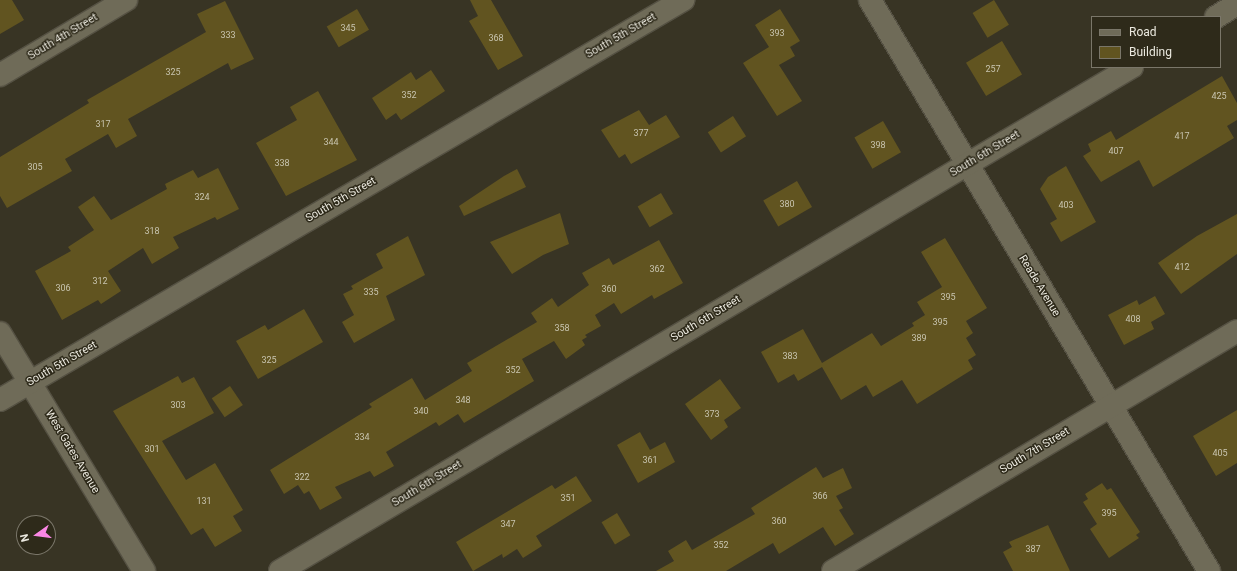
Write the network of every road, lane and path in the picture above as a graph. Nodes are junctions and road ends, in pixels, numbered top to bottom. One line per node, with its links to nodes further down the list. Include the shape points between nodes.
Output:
1 (126, 0): 7 (street, South 4th Street)
2 (683, 0): 11 (street, South 5th Street)
3 (870, 0): 8 (street, Reade Avenue)
4 (1237, 4): 5 (street)
5 (1218, 16)
6 (1130, 68): 8 (street, South 6th Street)
7 (0, 75)
8 (968, 164): 13 (street, Reade Avenue); 15 (street, South 6th Street)
9 (1237, 332): 13 (street, South 7th Street)
10 (0, 333): 11 (street, West Gates Avenue)
11 (30, 382): 12 (street, South 5th Street); 14 (street, West Gates Avenue)
12 (0, 400)
13 (1111, 407): 16 (street, South 7th Street); 17 (street, Reade Avenue)
14 (144, 571)
15 (280, 571)
16 (833, 571)
17 (1209, 571)

